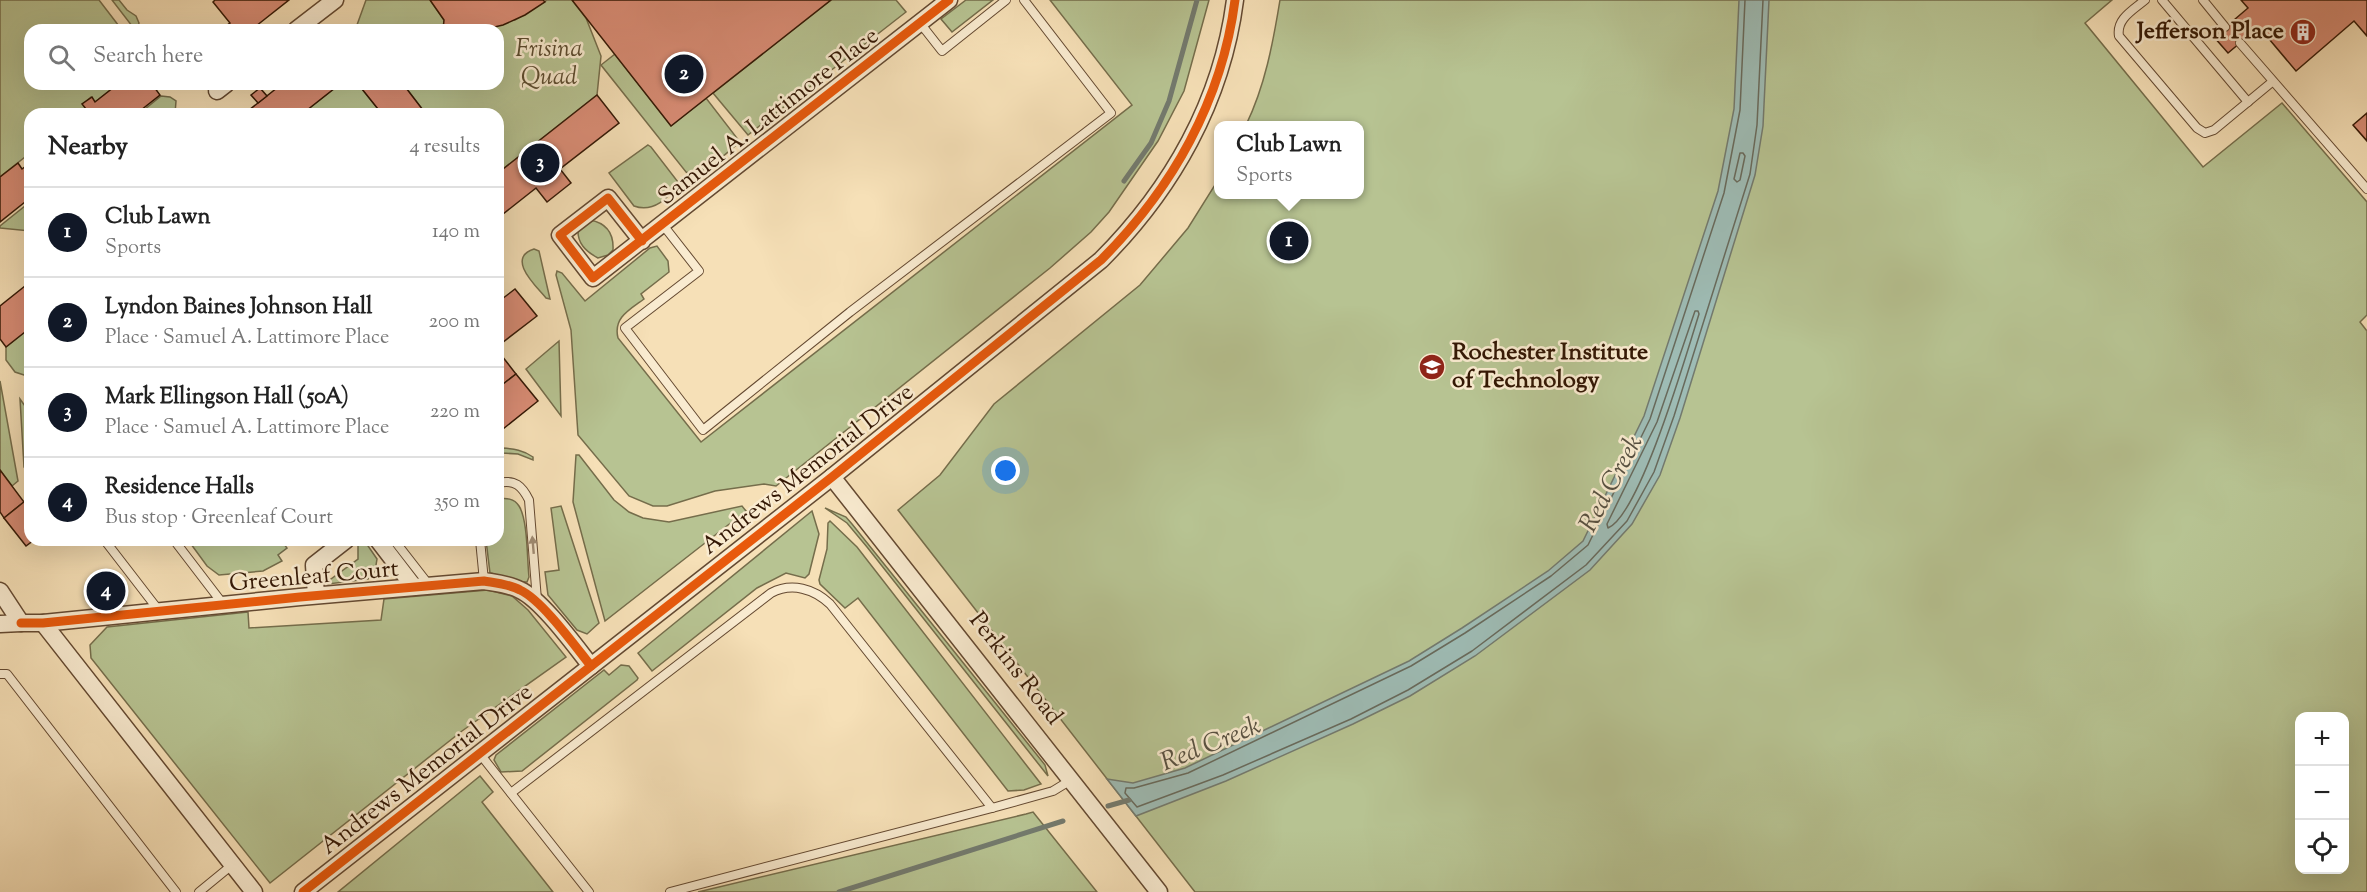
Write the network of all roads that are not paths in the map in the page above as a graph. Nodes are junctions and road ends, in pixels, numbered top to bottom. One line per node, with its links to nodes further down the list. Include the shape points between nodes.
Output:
1 (335, 0): 10 (street)
2 (949, 0): 9 (street, Samuel A. Lattimore Place)
3 (1006, 0): 9 (lane, via 942,51)
4 (1024, 0): 16 (lane, via 1111,113 703,430 625,328 699,272)
5 (1235, 0): 18 (street, Andrews Memorial Drive, via 1219,73 1194,134 1178,165 1138,221 1077,281)
6 (2145, 0): 14 (lane, via 2121,21 2119,36 2197,128 2205,133 2214,130)
7 (2162, 0): 14 (lane)
8 (2203, 0): 11 (lane)
9 (920, 23): 16 (street, Samuel A. Lattimore Place)
10 (304, 24)
11 (2225, 27)
12 (2240, 43): 13 (lane)
13 (2272, 82): 14 (lane); 15 (lane)
14 (2248, 102)
15 (2367, 189)
16 (663, 225): 17 (street, Samuel A. Lattimore Place)
17 (642, 241): 17 (street, Samuel A. Lattimore Place, via 608,198 560,235 593,278)
18 (832, 477): 36 (street, Andrews Memorial Drive); 39 (street, Perkins Road)
19 (504, 482): 30 (lane, one-way to 19, via 530,500 516,483)
20 (109, 546): 32 (lane)
21 (179, 546): 31 (lane)
22 (338, 546): 29 (street, Greenleaf Court, via 314,565)
23 (384, 546): 27 (street, Greenleaf Court)
24 (398, 546): 27 (lane)
25 (481, 546): 26 (lane)
26 (484, 581): 27 (street, Greenleaf Court); 30 (street, Greenleaf Court, via 507,584)
27 (421, 586): 29 (street, Greenleaf Court)
28 (0, 591): 33 (street)
29 (316, 595): 31 (street, Greenleaf Court)
30 (538, 603): 36 (street, Greenleaf Court)
31 (223, 605): 32 (street, Greenleaf Court)
32 (160, 612): 34 (street, Greenleaf Court)
33 (21, 623): 34 (street, Greenleaf Court); 35 (street, Greenleaf Court)
34 (43, 623): 42 (street)
35 (0, 624)
36 (591, 666): 38 (street, Andrews Memorial Drive)
37 (0, 674): 43 (lane, via 7,674)
38 (480, 754): 40 (lane); 46 (street, Andrews Memorial Drive)
39 (1071, 780): 41 (lane, via 1053,791); 49 (street, Perkins Road)
40 (511, 793): 41 (lane, via 771,593 787,587 815,592 830,604); 47 (lane)
41 (992, 808): 48 (lane)
42 (232, 865): 44 (lane); 45 (street)
43 (176, 892)
44 (199, 892)
45 (254, 892)
46 (303, 892)
47 (589, 892)
48 (670, 892)
49 (1159, 892)

